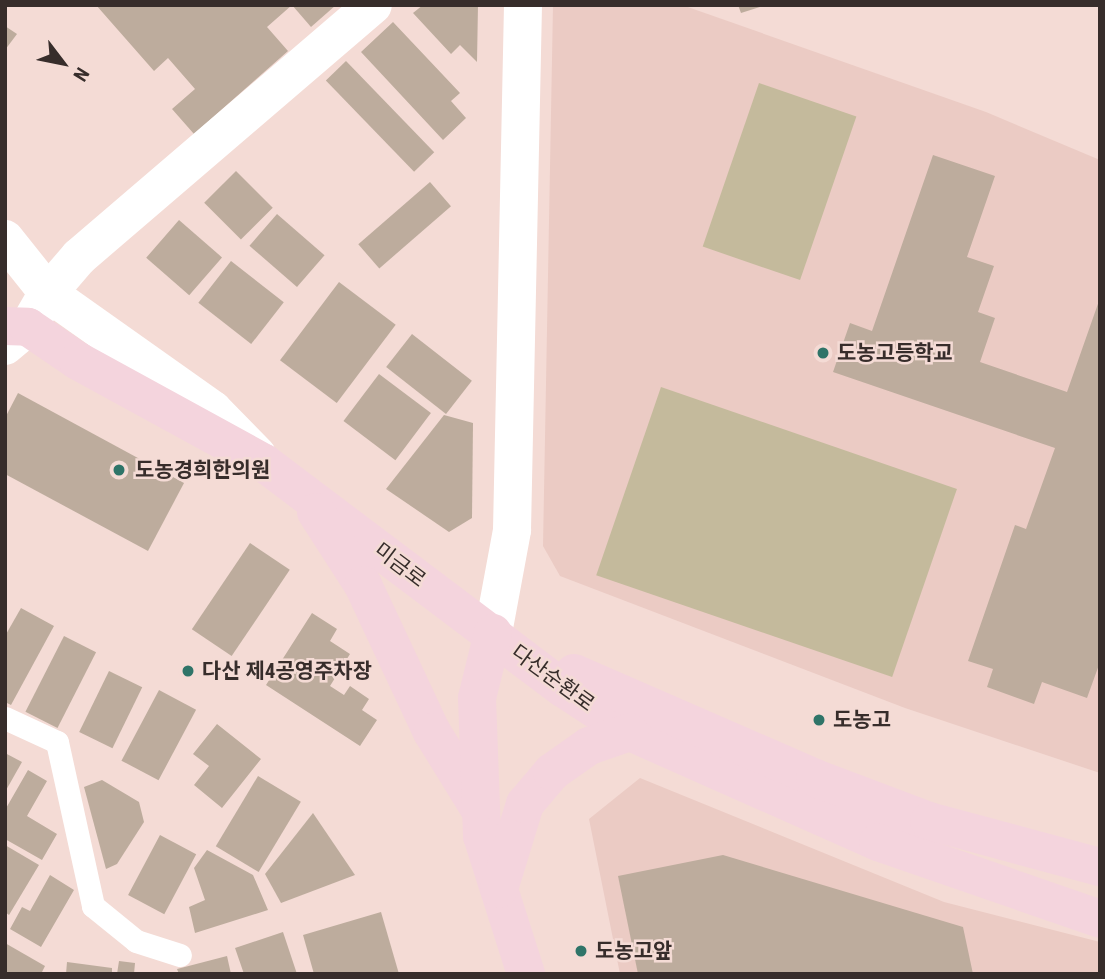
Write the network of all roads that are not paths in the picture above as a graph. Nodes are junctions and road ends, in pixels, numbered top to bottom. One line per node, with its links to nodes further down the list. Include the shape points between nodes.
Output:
1 (373, 5): 4 (street, via 79,257)
2 (523, 5): 8 (street, via 512,530)
3 (10, 244): 4 (street); 5 (street)
4 (48, 293): 5 (street); 6 (street, via 214,410)
5 (13, 333): 6 (street, 미금로, via 78,361)
6 (264, 463): 7 (street, 미금로)
7 (303, 492): 8 (street, 미금로); 11 (street, via 363,585 432,732)
8 (493, 633): 10 (street, 다산순환로, via 563,688); 11 (street, via 477,698); 12 (street, 다산순환로, via 815,778 929,821)
9 (5, 718): 15 (lane, via 57,742 93,906 136,941)
10 (630, 732): 13 (street, via 589,746 552,772 524,804); 14 (street, 다산순환로, via 878,842)
11 (480, 810): 13 (street, via 482,836)
12 (1100, 867)
13 (499, 889): 16 (street)
14 (1100, 919)
15 (180, 955)
16 (526, 974)

